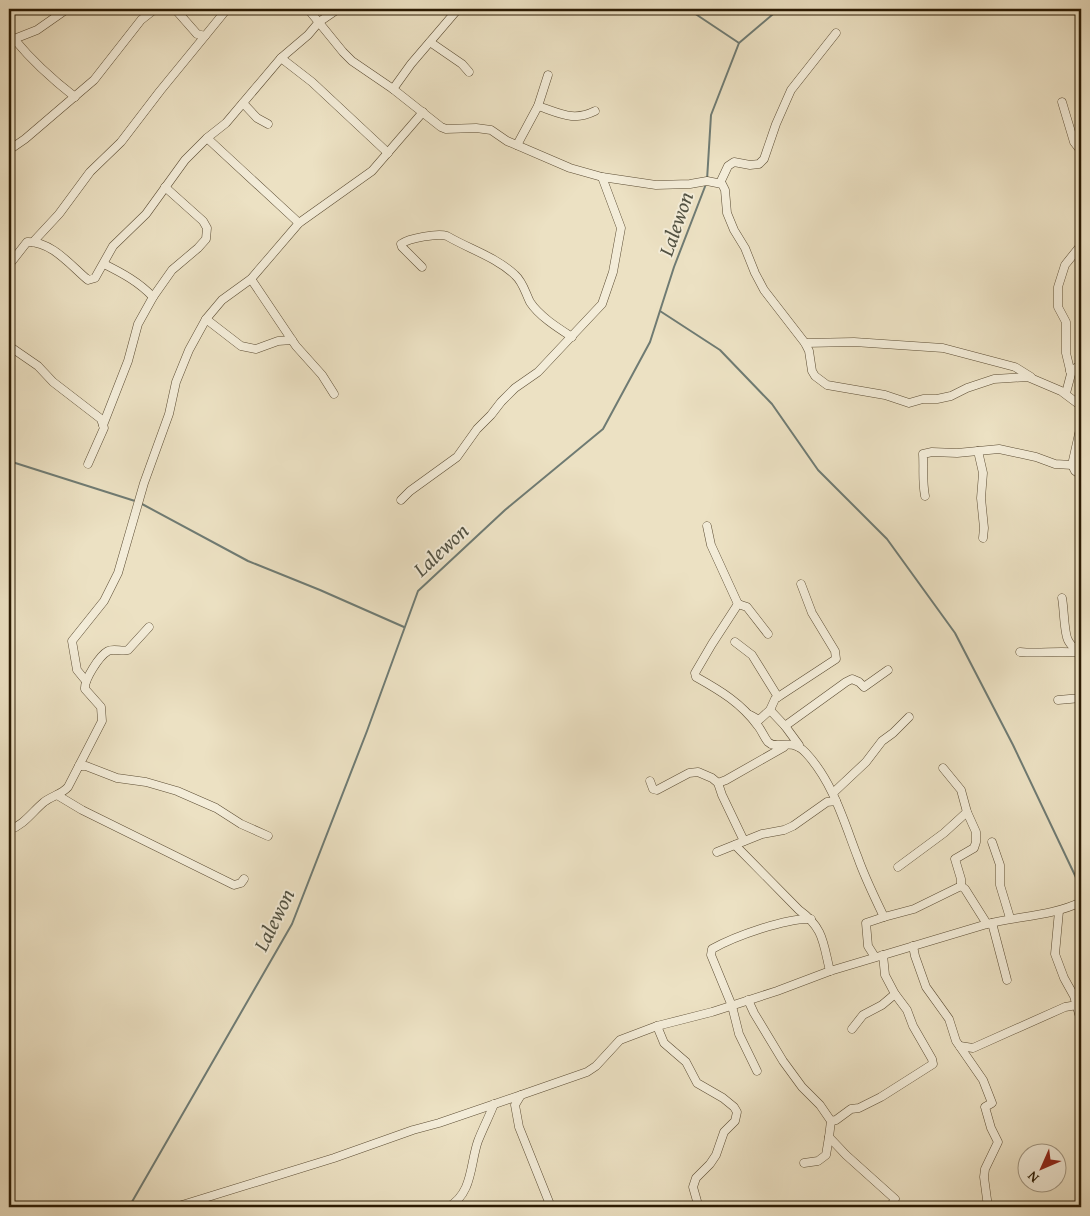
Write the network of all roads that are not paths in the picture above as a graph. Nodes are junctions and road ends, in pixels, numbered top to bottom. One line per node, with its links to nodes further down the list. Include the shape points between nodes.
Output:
1 (67, 9): 11 (street, via 37,30)
2 (155, 9): 17 (street, via 142,20 94,80)
3 (175, 9): 10 (street, via 197,34)
4 (227, 9): 10 (street)
5 (308, 9): 8 (street)
6 (338, 9): 8 (street)
7 (458, 9): 12 (street)
8 (319, 22): 13 (street); 16 (street, via 352,61)
9 (836, 33): 30 (street, via 791,90 764,159 759,164 750,165 734,162 728,166)
10 (206, 36): 33 (street, via 121,142 90,172)
11 (12, 41): 17 (street)
12 (430, 42): 14 (street); 16 (street)
13 (281, 58): 19 (street); 28 (street, via 312,82)
14 (469, 72)
15 (548, 74): 20 (street)
16 (393, 89): 22 (street)
17 (75, 97): 26 (street)
18 (1062, 102): 27 (street, via 1074,142)
19 (243, 103): 23 (street); 24 (street)
20 (538, 106): 21 (street, via 572,117); 25 (street)
21 (596, 111)
22 (424, 112): 25 (street, via 446,129 491,130); 28 (street)
23 (268, 124)
24 (207, 138): 31 (street); 32 (street)
25 (517, 144): 29 (street, via 570,168)
26 (9, 150)
27 (1081, 151)
28 (388, 153): 32 (street, via 372,171)
29 (602, 177): 30 (street, via 656,185); 41 (street, via 620,223 621,235 602,304)
30 (720, 183): 43 (street, via 725,190 727,213 755,273)
31 (165, 187): 35 (street, via 146,214 113,246); 39 (street, via 203,221 208,235 172,270)
32 (298, 223): 38 (street)
33 (33, 242): 35 (street, via 52,249 88,280 95,278); 36 (street, via 27,242)
34 (1081, 245): 46 (street, via 1065,265 1058,287 1058,307 1066,322 1066,353)
35 (104, 264): 39 (street, via 129,277)
36 (9, 265)
37 (422, 267): 41 (street, via 401,244 419,238 447,236 513,273 534,306)
38 (251, 278): 40 (street, via 222,300); 42 (street)
39 (153, 297): 51 (street, via 135,330 128,361)
40 (206, 319): 42 (street, via 241,346 256,350 278,341); 70 (street, via 176,382 169,414 144,483 118,573 104,601 72,641 77,670)
41 (572, 337): 58 (street, via 538,372 501,402 457,458)
42 (292, 340): 49 (street)
43 (805, 343): 47 (street, via 854,342 943,348 1015,367); 47 (street, via 812,371 827,385 885,395 909,403 950,396 994,379)
44 (9, 346): 51 (street, via 38,366 101,419)
45 (1081, 365): 46 (street)
46 (1070, 371): 48 (street)
47 (1033, 378): 48 (street)
48 (1066, 393): 50 (street)
49 (334, 394)
50 (1081, 406)
51 (103, 425): 54 (street)
52 (1081, 425): 55 (street)
53 (978, 451): 55 (street, via 999,449 1055,464); 57 (street, via 923,454); 60 (street, via 983,473)
54 (88, 464)
55 (1072, 465): 56 (street)
56 (1081, 474)
57 (925, 496)
58 (401, 500)
59 (707, 526): 63 (street, via 711,545)
60 (983, 538)
61 (801, 584): 71 (street, via 812,613 835,651 836,660)
62 (1062, 598): 68 (street, via 1065,634)
63 (738, 604): 65 (street, via 747,607); 75 (street, via 695,673 696,677 726,693)
64 (149, 627): 70 (street, via 128,650 108,651)
65 (768, 634)
66 (735, 642): 71 (street, via 752,654)
67 (1020, 652): 68 (street)
68 (1080, 653)
69 (888, 670): 77 (street, via 864,687 852,679 846,682)
70 (86, 681): 80 (street, via 85,689 99,704 103,716)
71 (778, 697): 74 (street)
72 (1081, 698): 73 (street)
73 (1058, 700)
74 (770, 710): 75 (street, via 759,720); 77 (street)
75 (747, 713): 78 (street, via 771,744)
76 (909, 717): 85 (street, via 882,741)
77 (785, 726): 79 (street)
78 (789, 744): 79 (street); 83 (street)
79 (799, 747): 85 (street, via 814,762)
80 (79, 766): 84 (street, via 68,786); 88 (street, via 177,791)
81 (943, 768): 86 (street, via 961,790)
82 (650, 780): 83 (street, via 653,789 657,790 689,773 698,772)
83 (718, 783): 89 (street)
84 (58, 795): 87 (street); 94 (street, via 234,885)
85 (834, 797): 89 (street, via 793,826); 98 (street)
86 (967, 812): 93 (street); 95 (street, via 976,832 976,842 974,848 955,859)
87 (9, 830)
88 (268, 836)
89 (744, 841): 91 (street)
90 (992, 842): 99 (street)
91 (735, 845): 92 (street); 100 (street)
92 (717, 852)
93 (898, 867)
94 (244, 879)
95 (960, 886): 98 (street, via 914,909); 101 (street)
96 (1081, 902): 97 (street)
97 (1059, 911): 99 (street); 109 (street, via 1055,954)
98 (884, 917): 104 (street, via 866,923 868,946)
99 (1010, 918): 101 (street)
100 (811, 919): 105 (street, via 819,928); 110 (street, via 800,918 712,949 711,955)
101 (989, 923): 102 (street); 106 (street)
102 (913, 946): 103 (street); 114 (street, via 926,986 949,1019)
103 (884, 955): 104 (street); 107 (street, via 884,972)
104 (875, 957): 105 (street)
105 (830, 971): 108 (street)
106 (1007, 980)
107 (895, 994): 113 (street, via 882,1006 863,1015); 118 (street, via 907,1010 933,1064 881,1097)
108 (748, 1000): 110 (street); 118 (street, via 783,1061)
109 (1077, 1005): 111 (street); 114 (street, via 1065,1007 973,1048)
110 (732, 1006): 112 (street); 115 (street, via 739,1034)
111 (1081, 1021)
112 (657, 1026): 116 (street, via 620,1040 586,1072); 124 (street, via 664,1042 686,1062 697,1082 723,1098 737,1112 735,1121 724,1132 716,1155 696,1178 693,1187 697,1201)
113 (852, 1029)
114 (960, 1046): 126 (street, via 983,1080 992,1103 985,1107 998,1142 984,1177)
115 (757, 1070)
116 (521, 1095): 117 (street); 123 (street, via 515,1105 519,1127)
117 (494, 1104): 121 (street); 122 (street, via 478,1140 470,1181 455,1204)
118 (831, 1121): 119 (street)
119 (830, 1138): 120 (street, via 826,1155 818,1161); 125 (street, via 895,1199)
120 (804, 1163)
121 (183, 1207)
122 (448, 1207)
123 (551, 1207)
124 (695, 1207)
125 (890, 1207)
126 (988, 1207)

